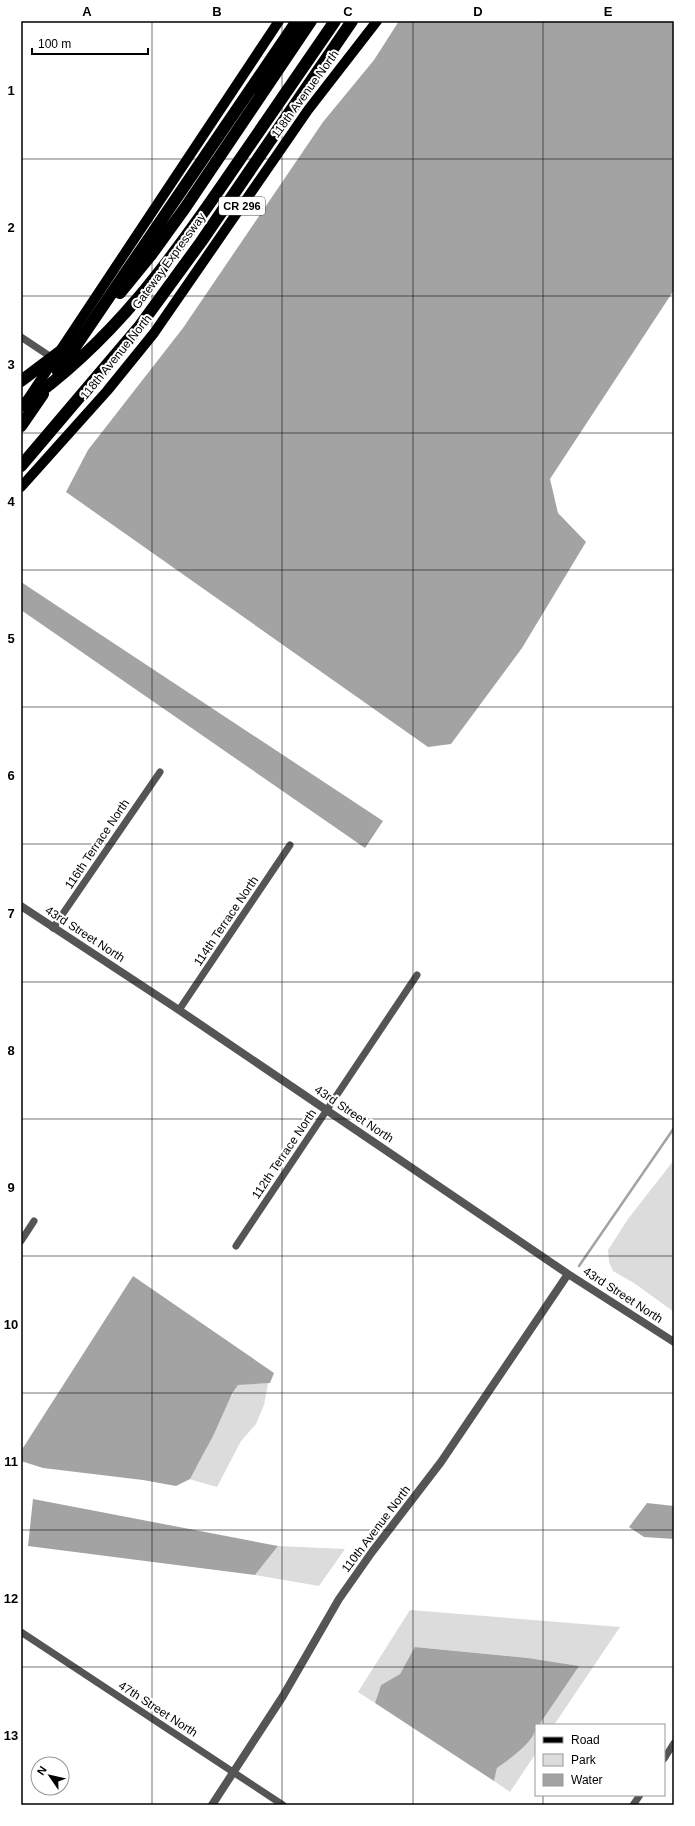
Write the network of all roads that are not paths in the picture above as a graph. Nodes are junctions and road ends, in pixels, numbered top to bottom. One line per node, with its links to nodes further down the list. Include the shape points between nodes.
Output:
1 (279, 21): 8 (main road)
2 (297, 21): 12 (highway)
3 (311, 21): 9 (highway, Gateway Expressway, via 185,208 135,276 99,317 65,348)
4 (335, 21): 10 (highway, Gateway Expressway, via 157,277 117,322 69,369)
5 (352, 21): 13 (highway, Gateway Expressway, via 157,303)
6 (376, 21): 14 (main road, 118th Avenue North / CR 296, via 308,110 154,333 107,391)
7 (21, 337): 8 (street)
8 (54, 359): 11 (main road)
9 (21, 381)
10 (21, 406)
11 (21, 409)
12 (22, 425)
13 (21, 466)
14 (21, 487)
15 (160, 772): 18 (street, 116th Terrace North)
16 (290, 845): 20 (street, 114th Terrace North)
17 (21, 906): 18 (street, 43rd Street North)
18 (53, 928): 20 (street, 43rd Street North)
19 (417, 975): 21 (street, 112th Terrace North)
20 (180, 1010): 21 (street, 43rd Street North)
21 (327, 1110): 24 (street, 112th Terrace North); 25 (street, 43rd Street North)
22 (34, 1221): 23 (street)
23 (21, 1241)
24 (236, 1246)
25 (568, 1274): 26 (street, 43rd Street North); 30 (street, 110th Avenue North, via 441,1462 339,1599 283,1696)
26 (674, 1342)
27 (21, 1632): 30 (street, 47th Street North)
28 (674, 1744): 29 (street)
29 (665, 1758)
30 (234, 1772): 32 (street, 110th Avenue North); 33 (street, 47th Street North)
31 (639, 1796): 34 (street)
32 (212, 1805)
33 (283, 1805)
34 (633, 1805)

